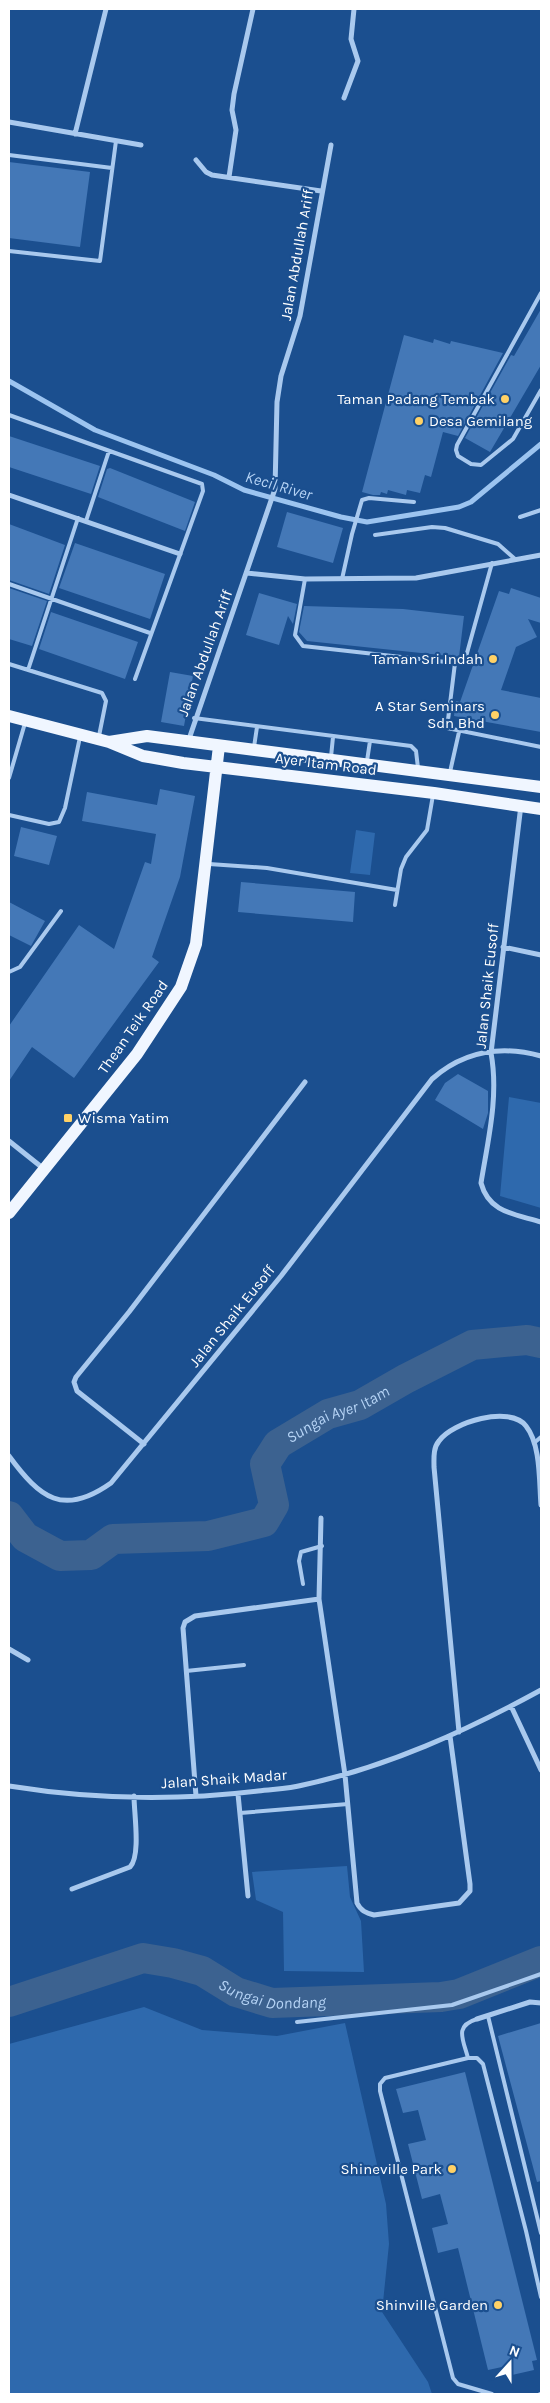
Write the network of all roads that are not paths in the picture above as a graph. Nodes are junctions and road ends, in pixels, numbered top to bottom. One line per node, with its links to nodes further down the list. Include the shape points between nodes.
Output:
1 (106, 9): 6 (street)
2 (253, 9): 13 (street, via 234,94 232,110 236,130)
3 (354, 9): 4 (street, via 351,38 358,62)
4 (344, 98)
5 (9, 122): 6 (street)
6 (74, 134): 7 (street)
7 (116, 140): 8 (street); 12 (lane)
8 (141, 145)
9 (331, 145): 14 (street, Jalan Abdullah Ariff)
10 (9, 155): 12 (lane)
11 (196, 160): 13 (street, via 206,172)
12 (112, 168): 15 (lane, via 100,261)
13 (229, 177): 14 (street)
14 (322, 190): 31 (street, Jalan Abdullah Ariff, via 300,316 281,376 275,489)
15 (9, 251)
16 (541, 293): 17 (lane, via 457,445 458,456 470,464 481,465 508,445)
17 (541, 390)
18 (9, 417): 19 (lane)
19 (109, 451): 25 (lane); 27 (lane, via 202,484 203,491)
20 (9, 495): 24 (street)
21 (414, 502): 33 (lane, via 366,498 360,503)
22 (541, 510): 23 (lane)
23 (520, 517)
24 (78, 518): 25 (street); 35 (lane)
25 (86, 521): 27 (street)
26 (375, 535): 29 (lane, via 445,528 498,544)
27 (180, 554): 36 (lane)
28 (541, 555): 29 (street)
29 (515, 559): 30 (street)
30 (492, 563): 33 (street, via 416,578); 37 (lane, via 465,658)
31 (247, 573): 32 (street); 42 (street, Jalan Abdullah Ariff)
32 (305, 579): 33 (street); 37 (lane, via 295,635 303,646)
33 (342, 579)
34 (9, 584): 35 (lane)
35 (52, 599): 36 (lane); 39 (lane)
36 (150, 633): 40 (lane)
37 (455, 663): 45 (lane, via 446,726 450,731)
38 (9, 664): 39 (lane)
39 (28, 670): 48 (lane, via 102,693 106,706)
40 (135, 679)
41 (9, 716): 43 (main road, Ayer Itam Road)
42 (194, 718): 44 (lane); 50 (street, Jalan Abdullah Ariff)
43 (26, 721): 46 (main road, Ayer Itam Road); 59 (lane)
44 (257, 727): 47 (lane); 53 (lane)
45 (458, 732): 52 (lane); 58 (lane)
46 (80, 735): 48 (main road, Ayer Itam Road); 64 (lane, via 65,808 59,822 49,824)
47 (333, 737): 49 (lane); 54 (lane)
48 (103, 740): 50 (main road, Ayer Itam Road, via 147,736); 56 (main road, Ayer Itam Road, via 143,756)
49 (370, 741): 55 (lane); 57 (lane, via 414,747)
50 (188, 742): 51 (main road, Ayer Itam Road)
51 (219, 746): 53 (main road, Ayer Itam Road); 56 (main road, Thean Teik Road)
52 (541, 747)
53 (254, 750): 54 (main road, Ayer Itam Road)
54 (330, 760): 55 (main road, Ayer Itam Road)
55 (367, 764): 57 (main road, Ayer Itam Road)
56 (216, 767): 61 (main road, Ayer Itam Road); 65 (main road, Thean Teik Road)
57 (418, 771): 58 (main road, Ayer Itam Road)
58 (449, 774): 60 (main road, Ayer Itam Road)
59 (9, 778)
60 (541, 787)
61 (434, 793): 62 (main road, Ayer Itam Road); 66 (lane, via 428,826 406,857)
62 (521, 805): 63 (main road, Ayer Itam Road); 69 (street, Jalan Shaik Eusoff)
63 (541, 809)
64 (9, 815)
65 (206, 864): 66 (lane, via 267,868); 76 (main road, Thean Teik Road, via 196,944 181,987 137,1054)
66 (397, 890): 67 (lane)
67 (395, 905)
68 (61, 911): 71 (lane, via 20,967)
69 (503, 947): 70 (street); 72 (street, Jalan Shaik Eusoff)
70 (541, 955)
71 (9, 972)
72 (491, 1053): 73 (street, Jalan Shaik Eusoff, via 506,1050); 78 (street, Jalan Shaik Eusoff, via 495,1073 494,1100 481,1183 484,1195 500,1210); 81 (street, Jalan Shaik Eusoff, via 477,1053 448,1065 432,1079 281,1276)
73 (541, 1056)
74 (305, 1082): 81 (street, via 76,1377 74,1382 78,1391)
75 (9, 1141): 76 (street)
76 (44, 1169): 77 (main road, Thean Teik Road)
77 (9, 1213)
78 (541, 1222)
79 (541, 1438): 80 (lane)
80 (534, 1443): 83 (street); 94 (street, via 525,1425 508,1416 481,1418 455,1428 438,1441 434,1450)
81 (144, 1444): 82 (street, Jalan Shaik Eusoff, via 112,1483 96,1494 67,1501 41,1493 29,1483)
82 (9, 1456)
83 (541, 1504)
84 (321, 1518): 85 (street)
85 (322, 1546): 86 (lane, via 301,1552 299,1561); 87 (street)
86 (303, 1584)
87 (319, 1598): 91 (street, via 189,1618 183,1628); 97 (street)
88 (9, 1649): 89 (street)
89 (28, 1660)
90 (244, 1666): 91 (lane)
91 (186, 1671): 101 (street)
92 (541, 1690): 93 (street, Jalan Shaik Madar)
93 (511, 1706): 94 (street, Jalan Shaik Madar); 96 (street)
94 (459, 1732): 95 (street, Jalan Shaik Madar)
95 (450, 1736): 97 (street, Jalan Shaik Madar); 102 (street, via 470,1884 470,1892 459,1903 374,1915 360,1909)
96 (541, 1770)
97 (345, 1775): 99 (street, Jalan Shaik Madar, via 301,1786); 102 (street)
98 (9, 1786): 100 (street, Jalan Shaik Madar, via 37,1791)
99 (238, 1794): 101 (street, Jalan Shaik Madar); 103 (street)
100 (134, 1796): 101 (street, Jalan Shaik Madar); 104 (street, via 134,1864)
101 (196, 1796)
102 (348, 1804): 103 (lane)
103 (240, 1813): 105 (street)
104 (72, 1889)
105 (248, 1896)
106 (541, 1974): 110 (lane, via 452,2005)
107 (541, 2004): 108 (street, via 530,2002)
108 (488, 2016): 109 (street); 112 (lane)
109 (477, 2019): 111 (lane, via 466,2022 462,2027)
110 (297, 2022)
111 (468, 2058): 113 (lane, via 477,2058 483,2064); 114 (lane, via 386,2078 380,2084 380,2091 453,2378 458,2384)
112 (541, 2233)
113 (541, 2297)
114 (492, 2394)

